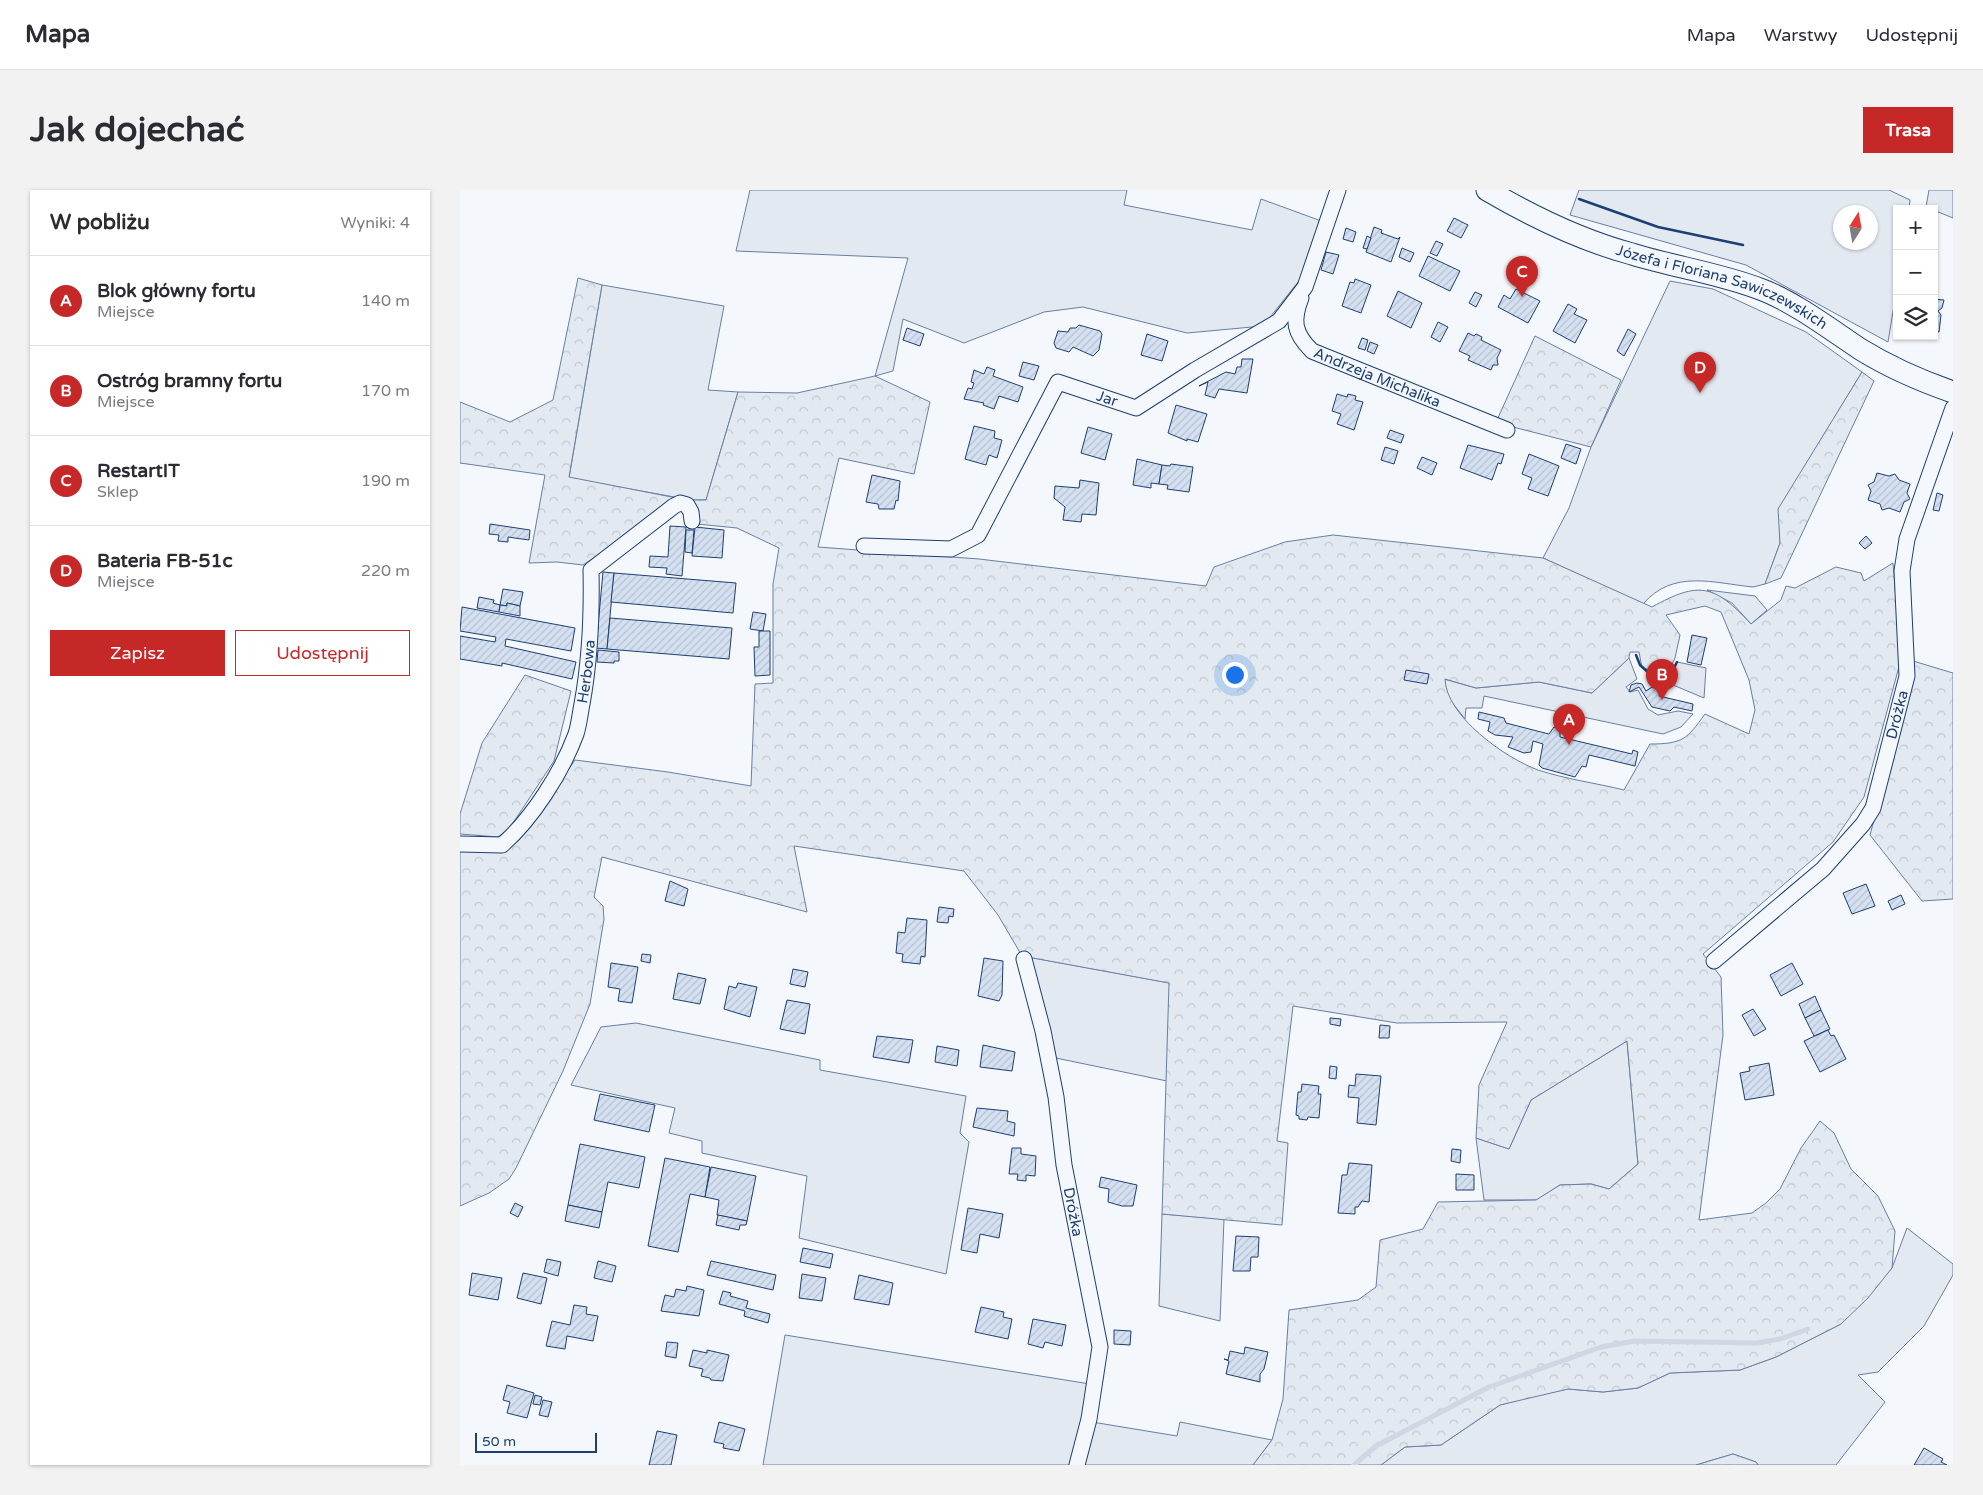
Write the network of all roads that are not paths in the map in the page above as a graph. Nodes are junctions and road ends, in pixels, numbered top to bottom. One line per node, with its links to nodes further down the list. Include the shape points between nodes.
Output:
1 (1338, 190): 3 (street, Jar)
2 (1487, 190): 4 (street, Józefa i Floriana Sawiczewskich, via 1543,221 1602,246 1719,275 1761,289 1888,365)
3 (1305, 287): 6 (street, Andrzeja Michalika, via 1295,314 1299,339 1312,351); 8 (street, Jar, via 1280,321 1136,408 1058,382 978,535 965,544 951,549)
4 (1953, 392)
5 (1953, 408): 11 (street, Dróżka, via 1906,540 1902,571 1907,676 1873,808 1863,824 1823,868)
6 (1507, 430)
7 (692, 521): 9 (street, Herbowa, via 692,512 687,505 680,503 591,570 592,603 585,687 576,733 559,771 518,831 502,844)
8 (864, 546)
9 (460, 844)
10 (1024, 958): 12 (street, Dróżka, via 1045,1040 1064,1165 1100,1347 1089,1419)
11 (1714, 961)
12 (1077, 1465)

